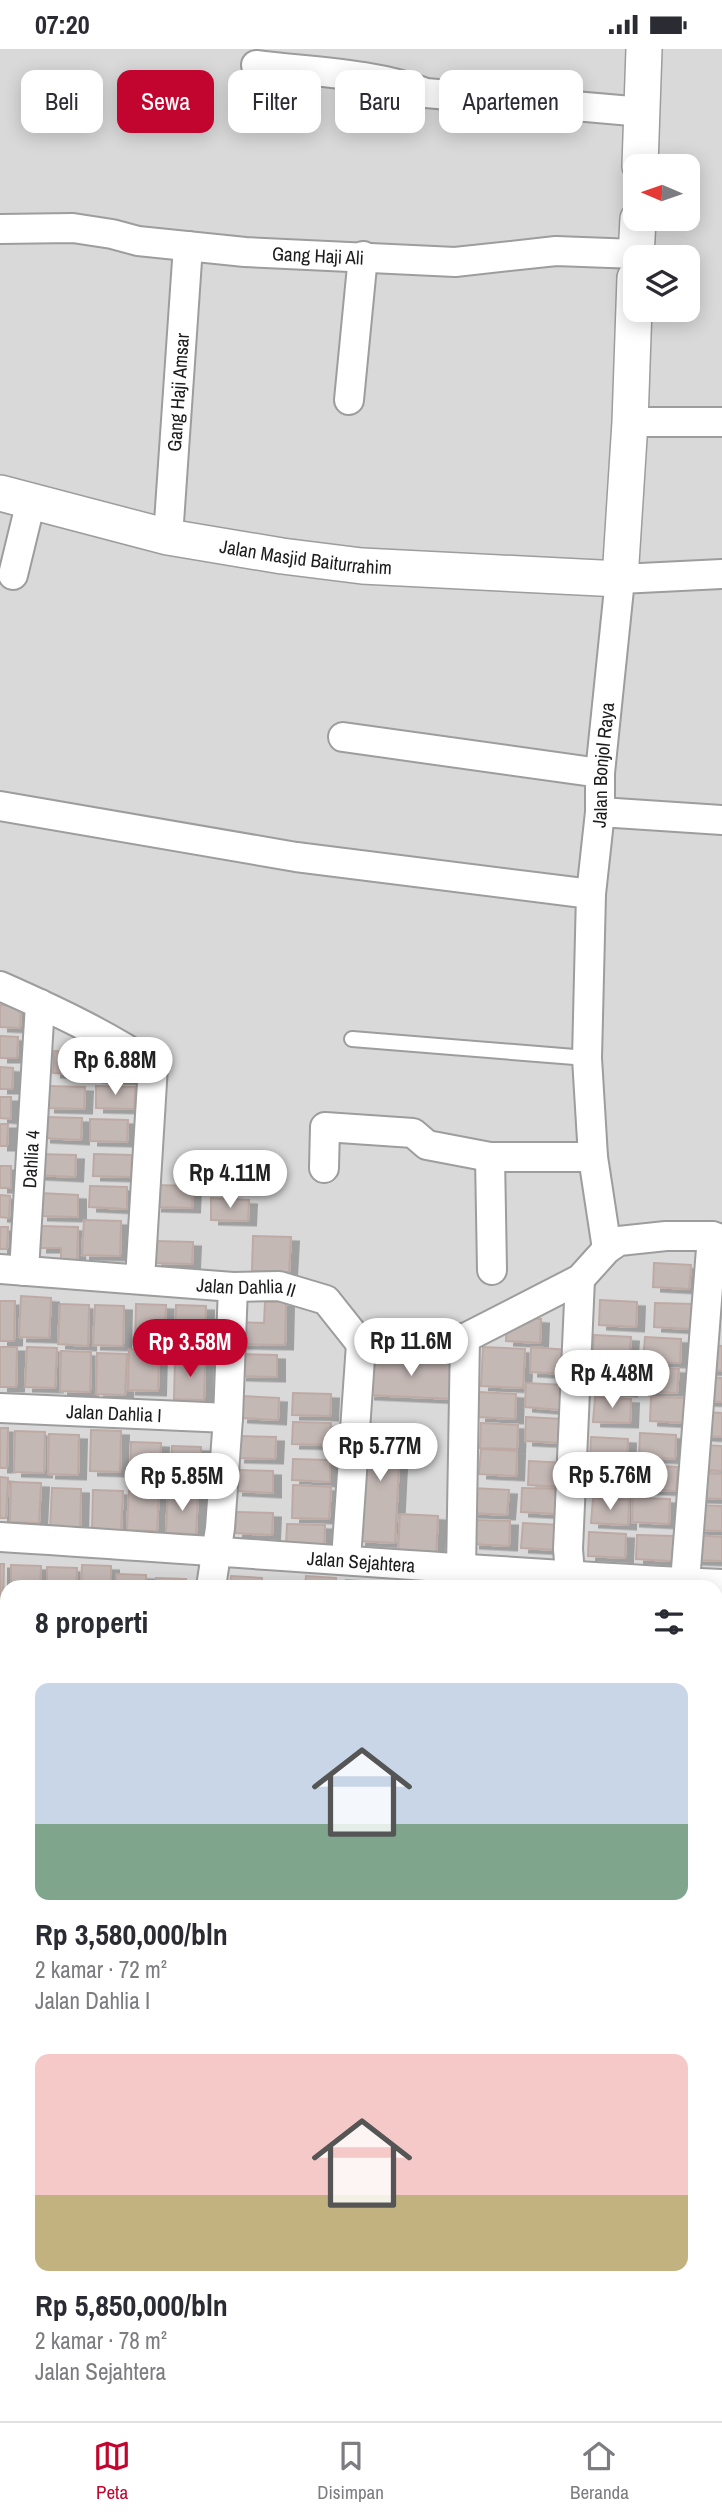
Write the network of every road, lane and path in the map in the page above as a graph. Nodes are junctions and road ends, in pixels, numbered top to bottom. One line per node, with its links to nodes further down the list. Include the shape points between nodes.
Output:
1 (644, 49): 3 (street)
2 (256, 65): 3 (street, via 406,85 426,93)
3 (643, 112): 4 (street)
4 (641, 154)
5 (0, 229): 6 (street, Gang Haji Ali, via 73,229)
6 (188, 246): 7 (street, Gang Haji Ali); 14 (street, Gang Haji Amsar)
7 (363, 256): 8 (street, Gang Haji Ali, via 455,262 556,251); 10 (street)
8 (623, 261)
9 (634, 322): 11 (street, Jalan Bonjol Raya)
10 (348, 400)
11 (630, 422): 12 (street); 17 (street, Jalan Bonjol Raya)
12 (722, 422)
13 (15, 497): 14 (street, Jalan Masjid Baiturrahim); 16 (street)
14 (169, 537): 17 (street, Jalan Masjid Baiturrahim, via 362,566)
15 (722, 574): 17 (street)
16 (13, 575)
17 (620, 579): 19 (street, Jalan Bonjol Raya)
18 (343, 737): 19 (street)
19 (600, 773): 21 (street, Jalan Bonjol Raya)
20 (0, 806): 23 (street, via 296,857)
21 (600, 812): 22 (street); 23 (street, Jalan Bonjol Raya)
22 (722, 820)
23 (591, 894): 27 (street, Jalan Bonjol Raya)
24 (0, 986): 25 (street)
25 (40, 1004): 33 (street, Dahlia 4); 35 (street, via 153,1066)
26 (352, 1039): 27 (lane)
27 (587, 1058): 29 (street, Jalan Bonjol Raya)
28 (489, 1157): 29 (street); 30 (street, via 427,1145 413,1133 325,1127); 34 (street)
29 (593, 1157): 32 (street, Jalan Bonjol Raya)
30 (324, 1168)
31 (717, 1237): 32 (street, via 619,1241); 49 (street)
32 (607, 1249): 36 (street)
33 (12, 1270): 35 (street, Jalan Dahlia II)
34 (492, 1270)
35 (140, 1279): 37 (street, Jalan Dahlia II)
36 (580, 1279): 38 (street); 46 (street, via 568,1549)
37 (233, 1287): 39 (street, Jalan Dahlia II, via 279,1286 326,1300); 41 (street)
38 (465, 1338): 39 (street); 45 (street)
39 (360, 1344): 44 (street)
40 (0, 1408): 41 (street, Jalan Dahlia I)
41 (228, 1418): 43 (street)
42 (0, 1537): 43 (street, Jalan Sejahtera)
43 (216, 1551): 44 (street, Jalan Sejahtera); 47 (street)
44 (346, 1559): 45 (street, Jalan Sejahtera)
45 (461, 1570): 46 (street, Jalan Sejahtera)
46 (556, 1578): 48 (street, Jalan Sejahtera)
47 (212, 1580)
48 (620, 1580)
49 (685, 1580)

